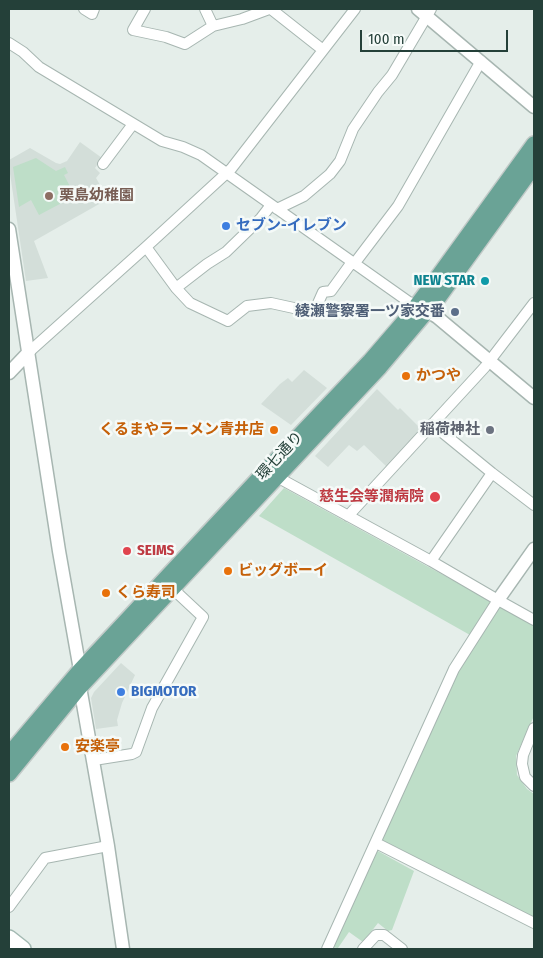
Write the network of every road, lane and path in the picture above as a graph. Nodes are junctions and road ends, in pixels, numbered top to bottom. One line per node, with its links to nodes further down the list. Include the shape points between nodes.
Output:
1 (84, 9): 2 (street, via 92,14)
2 (94, 9)
3 (145, 9): 8 (street, via 133,30 185,44)
4 (205, 9): 8 (street)
5 (270, 9): 8 (street); 10 (street)
6 (355, 9): 10 (street)
7 (425, 11): 11 (street); 18 (street, via 392,75 353,129 340,160 330,174 304,196)
8 (213, 26)
9 (9, 44): 13 (street, via 40,67)
10 (323, 50): 17 (street)
11 (481, 61): 12 (street); 21 (street, via 398,206)
12 (534, 107)
13 (133, 124): 15 (street); 17 (street, via 162,141 201,155)
14 (534, 144): 24 (main road, 環七通り)
15 (103, 164)
16 (534, 166): 24 (main road, 環七通り)
17 (227, 174): 18 (street); 20 (street)
18 (274, 207): 21 (street); 22 (street, via 226,252)
19 (9, 229): 25 (street)
20 (146, 247): 22 (street); 25 (street)
21 (353, 263): 22 (street, via 331,291 323,292 312,312 271,303 247,306 228,322 190,303); 24 (street, via 409,302)
22 (176, 288)
23 (534, 303): 26 (street)
24 (423, 308): 26 (street); 31 (main road, 環七通り, via 380,367); 39 (main road, 環七通り, via 267,469)
25 (29, 352): 27 (street); 39 (street)
26 (490, 361): 28 (street); 29 (street)
27 (9, 373)
28 (534, 398)
29 (432, 424): 30 (street); 33 (street)
30 (492, 473): 32 (street); 35 (street)
31 (277, 477): 33 (street); 36 (main road, 環七通り)
32 (534, 505)
33 (348, 516): 35 (street)
34 (534, 549): 37 (street)
35 (431, 560): 37 (street)
36 (172, 588): 40 (main road, 環七通り); 43 (street, via 203,617 152,708 136,752)
37 (498, 600): 38 (street); 46 (street, via 454,669)
38 (534, 620)
39 (80, 670): 40 (street); 42 (main road, 環七通り)
40 (80, 687): 43 (street); 44 (main road, 環七通り)
41 (534, 728): 45 (street, via 522,764 525,777)
42 (9, 754)
43 (94, 760): 47 (street)
44 (9, 774)
45 (534, 786)
46 (376, 842): 49 (street); 53 (street)
47 (108, 846): 48 (street, via 45,858); 52 (street)
48 (9, 907)
49 (534, 923)
50 (9, 938): 51 (main road)
51 (23, 949)
52 (123, 949)
53 (327, 949)
54 (363, 949): 55 (street, via 376,935 384,935)
55 (402, 949)

